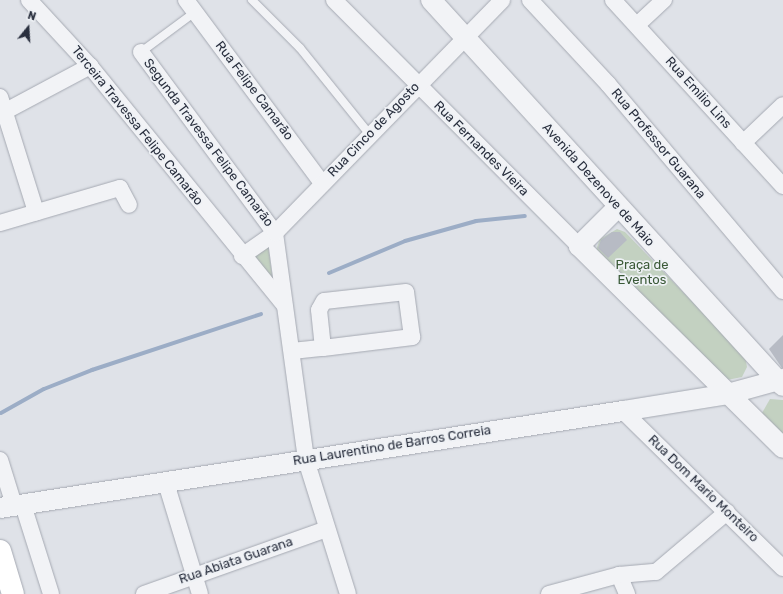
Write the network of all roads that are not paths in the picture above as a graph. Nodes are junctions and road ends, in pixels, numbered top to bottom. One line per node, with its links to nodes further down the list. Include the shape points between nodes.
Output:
1 (29, 0): 13 (street, Terceira Travessa Felipe Camarão)
2 (252, 0): 17 (lane, via 300,48)
3 (334, 0): 14 (street, Rua Fernandes Vieira)
4 (431, 0): 11 (street, Avenida Dezenove de Maio)
5 (502, 0): 11 (street, Rua Cinco de Agosto)
6 (530, 0): 28 (street, Rua Professor Guarana, via 608,84)
7 (613, 0): 10 (street, Rua Emilio Lins)
8 (664, 0): 10 (street)
9 (191, 6): 12 (lane); 19 (street, Rua Felipe Camarão)
10 (637, 25): 18 (street, Rua Emilio Lins)
11 (464, 37): 14 (street, Rua Cinco de Agosto); 22 (street, Avenida Dezenove de Maio)
12 (141, 52): 25 (street, Segunda Travessa Felipe Camarão)
13 (90, 66): 15 (street); 27 (street, Terceira Travessa Felipe Camarão)
14 (417, 86): 17 (street, Rua Cinco de Agosto); 26 (street, Rua Fernandes Vieira)
15 (2, 104): 23 (street)
16 (783, 105): 18 (street)
17 (371, 136): 19 (street, Rua Cinco de Agosto)
18 (743, 143): 20 (street, Rua Emilio Lins)
19 (322, 182): 25 (street, Rua Cinco de Agosto)
20 (783, 186)
21 (129, 205): 23 (street, via 120,188)
22 (617, 208): 26 (street); 32 (street, Avenida Dezenove de Maio)
23 (36, 212): 24 (street)
24 (0, 223)
25 (275, 233): 27 (street, Rua Cinco de Agosto); 29 (street)
26 (579, 246): 33 (street)
27 (242, 256): 29 (street, Terceira Travessa Felipe Camarão)
28 (783, 291)
29 (284, 305): 31 (street)
30 (323, 348): 30 (street, via 412,337 406,292 324,301 318,310); 31 (street)
31 (292, 351): 37 (street)
32 (781, 381): 33 (street, Rua Laurentino de Barros Correia)
33 (728, 394): 34 (street, Rua Laurentino de Barros Correia); 35 (street)
34 (623, 411): 37 (street, Rua Laurentino de Barros Correia); 40 (street, Rua Dom Mario Monteiro)
35 (783, 448)
36 (0, 460): 39 (street)
37 (306, 460): 38 (street, Rua Laurentino de Barros Correia); 41 (street)
38 (166, 483): 39 (street, Rua Laurentino de Barros Correia); 44 (street)
39 (12, 506): 47 (street)
40 (727, 512): 43 (street, Rua Dom Mario Monteiro); 45 (street, via 656,572)
41 (327, 529): 44 (street, Rua Abiata Guarana); 50 (street)
42 (0, 551): 46 (main road)
43 (783, 568)
44 (194, 574): 48 (street, Rua Abiata Guarana); 49 (street)
45 (619, 575): 51 (street); 52 (street)
46 (13, 594)
47 (51, 594)
48 (144, 594)
49 (200, 594)
50 (348, 594)
51 (549, 594)
52 (627, 594)

